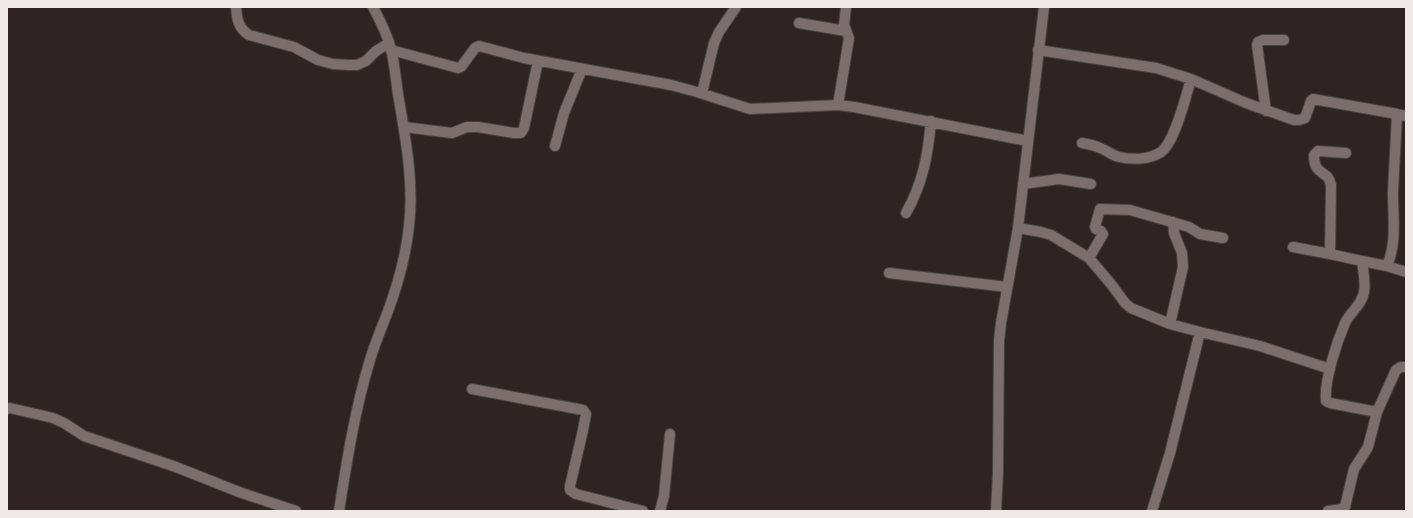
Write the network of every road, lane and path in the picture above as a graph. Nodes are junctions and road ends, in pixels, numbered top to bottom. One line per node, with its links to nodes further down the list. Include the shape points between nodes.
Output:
1 (236, 7): 9 (street, via 239,25 249,35 294,47 318,60 333,64 357,64 366,60 379,48)
2 (373, 7): 9 (street)
3 (736, 7): 14 (street, via 714,43)
4 (846, 7): 7 (street)
5 (1044, 7): 10 (street)
6 (798, 23): 7 (street)
7 (846, 31): 15 (street, via 848,38)
8 (1284, 40): 16 (street, via 1263,40 1257,45)
9 (390, 47): 11 (street, via 458,68 477,46); 19 (street)
10 (1038, 50): 13 (street, via 1139,64); 20 (street)
11 (538, 61): 12 (street); 19 (street, via 521,133 478,127 467,127 456,133)
12 (582, 69): 14 (street); 22 (street, via 564,113)
13 (1191, 79): 16 (street); 21 (street, via 1173,134 1160,152 1143,158 1119,157 1096,146)
14 (699, 92): 15 (street, via 750,109)
15 (838, 105): 18 (street)
16 (1266, 111): 17 (street, via 1294,120 1303,120 1311,100 1317,99)
17 (1401, 115): 34 (street, via 1394,182 1394,240)
18 (931, 121): 20 (street); 26 (street, via 928,152 919,189)
19 (404, 127): 47 (street, via 411,195 406,249 389,309 370,359 359,402)
20 (1028, 141): 24 (street)
21 (1082, 143)
22 (555, 146)
23 (1346, 153): 31 (street, via 1323,150 1314,155 1316,168 1328,177 1331,185)
24 (1023, 184): 25 (street, via 1059,179); 28 (street)
25 (1092, 184)
26 (906, 213)
27 (1173, 222): 29 (street, via 1192,228 1200,234); 32 (street, via 1130,210 1100,209 1095,227 1103,234); 38 (street, via 1183,267)
28 (1018, 228): 32 (street, via 1051,235); 37 (street)
29 (1223, 238)
30 (1293, 247): 31 (street)
31 (1330, 254): 33 (street)
32 (1089, 258): 38 (street, via 1130,308)
33 (1362, 261): 34 (street); 41 (street, via 1364,292 1358,307 1346,322)
34 (1387, 266): 35 (street)
35 (1406, 272)
36 (889, 274): 37 (street)
37 (1008, 287): 50 (street, via 999,341)
38 (1170, 324): 39 (street)
39 (1200, 332): 41 (street, via 1260,346); 51 (street, via 1170,453)
40 (1406, 367): 44 (street, via 1396,370)
41 (1330, 369): 44 (street, via 1326,401)
42 (472, 389): 48 (street, via 583,410 586,414 570,490 576,494)
43 (7, 409): 46 (street, via 53,418 84,436)
44 (1377, 412): 52 (street, via 1368,447 1354,469 1345,508)
45 (670, 434): 49 (street, via 664,496)
46 (296, 511)
47 (339, 511)
48 (643, 511)
49 (660, 511)
50 (996, 511)
51 (1152, 511)
52 (1328, 511)

